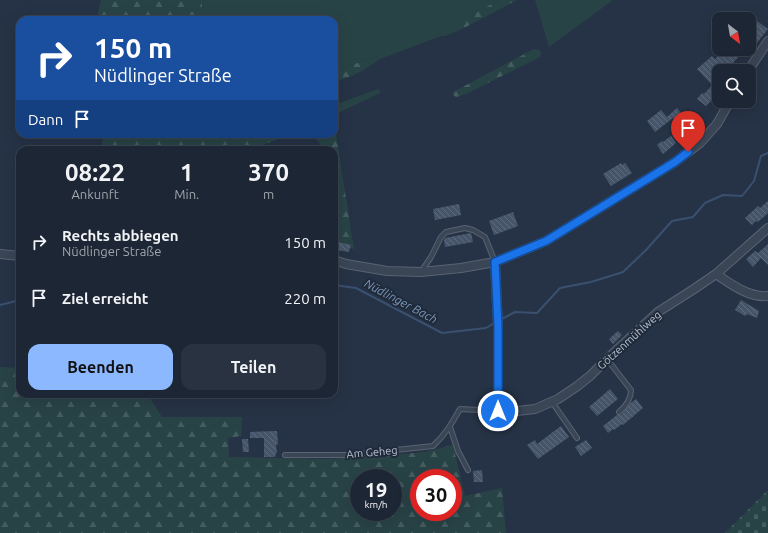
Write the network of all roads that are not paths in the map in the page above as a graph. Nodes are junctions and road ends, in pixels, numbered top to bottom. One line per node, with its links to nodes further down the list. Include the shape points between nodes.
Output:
1 (768, 41): 2 (street)
2 (753, 64)
3 (726, 108): 8 (street, via 717,124 700,142 675,162 546,241)
4 (768, 228): 10 (street, Götzenmühlweg)
5 (0, 254): 6 (street)
6 (16, 256)
7 (338, 261): 9 (street, via 387,270)
8 (495, 262): 9 (street); 9 (lane, via 485,237 465,228 446,232 441,237); 14 (street)
9 (421, 272)
10 (716, 274): 11 (street, via 741,290); 12 (street, Götzenmühlweg, via 658,312)
11 (768, 296)
12 (607, 359): 13 (street, Götzenmühlweg, via 576,387); 15 (lane, via 632,390 624,408)
13 (552, 402): 14 (street, Götzenmühlweg, via 535,408); 17 (lane)
14 (498, 411): 16 (lane, Am Geheg, via 460,409)
15 (618, 412)
16 (450, 426): 18 (lane, Am Geheg, via 433,446 349,455); 19 (lane, via 458,451)
17 (577, 438)
18 (285, 455)
19 (468, 470)

